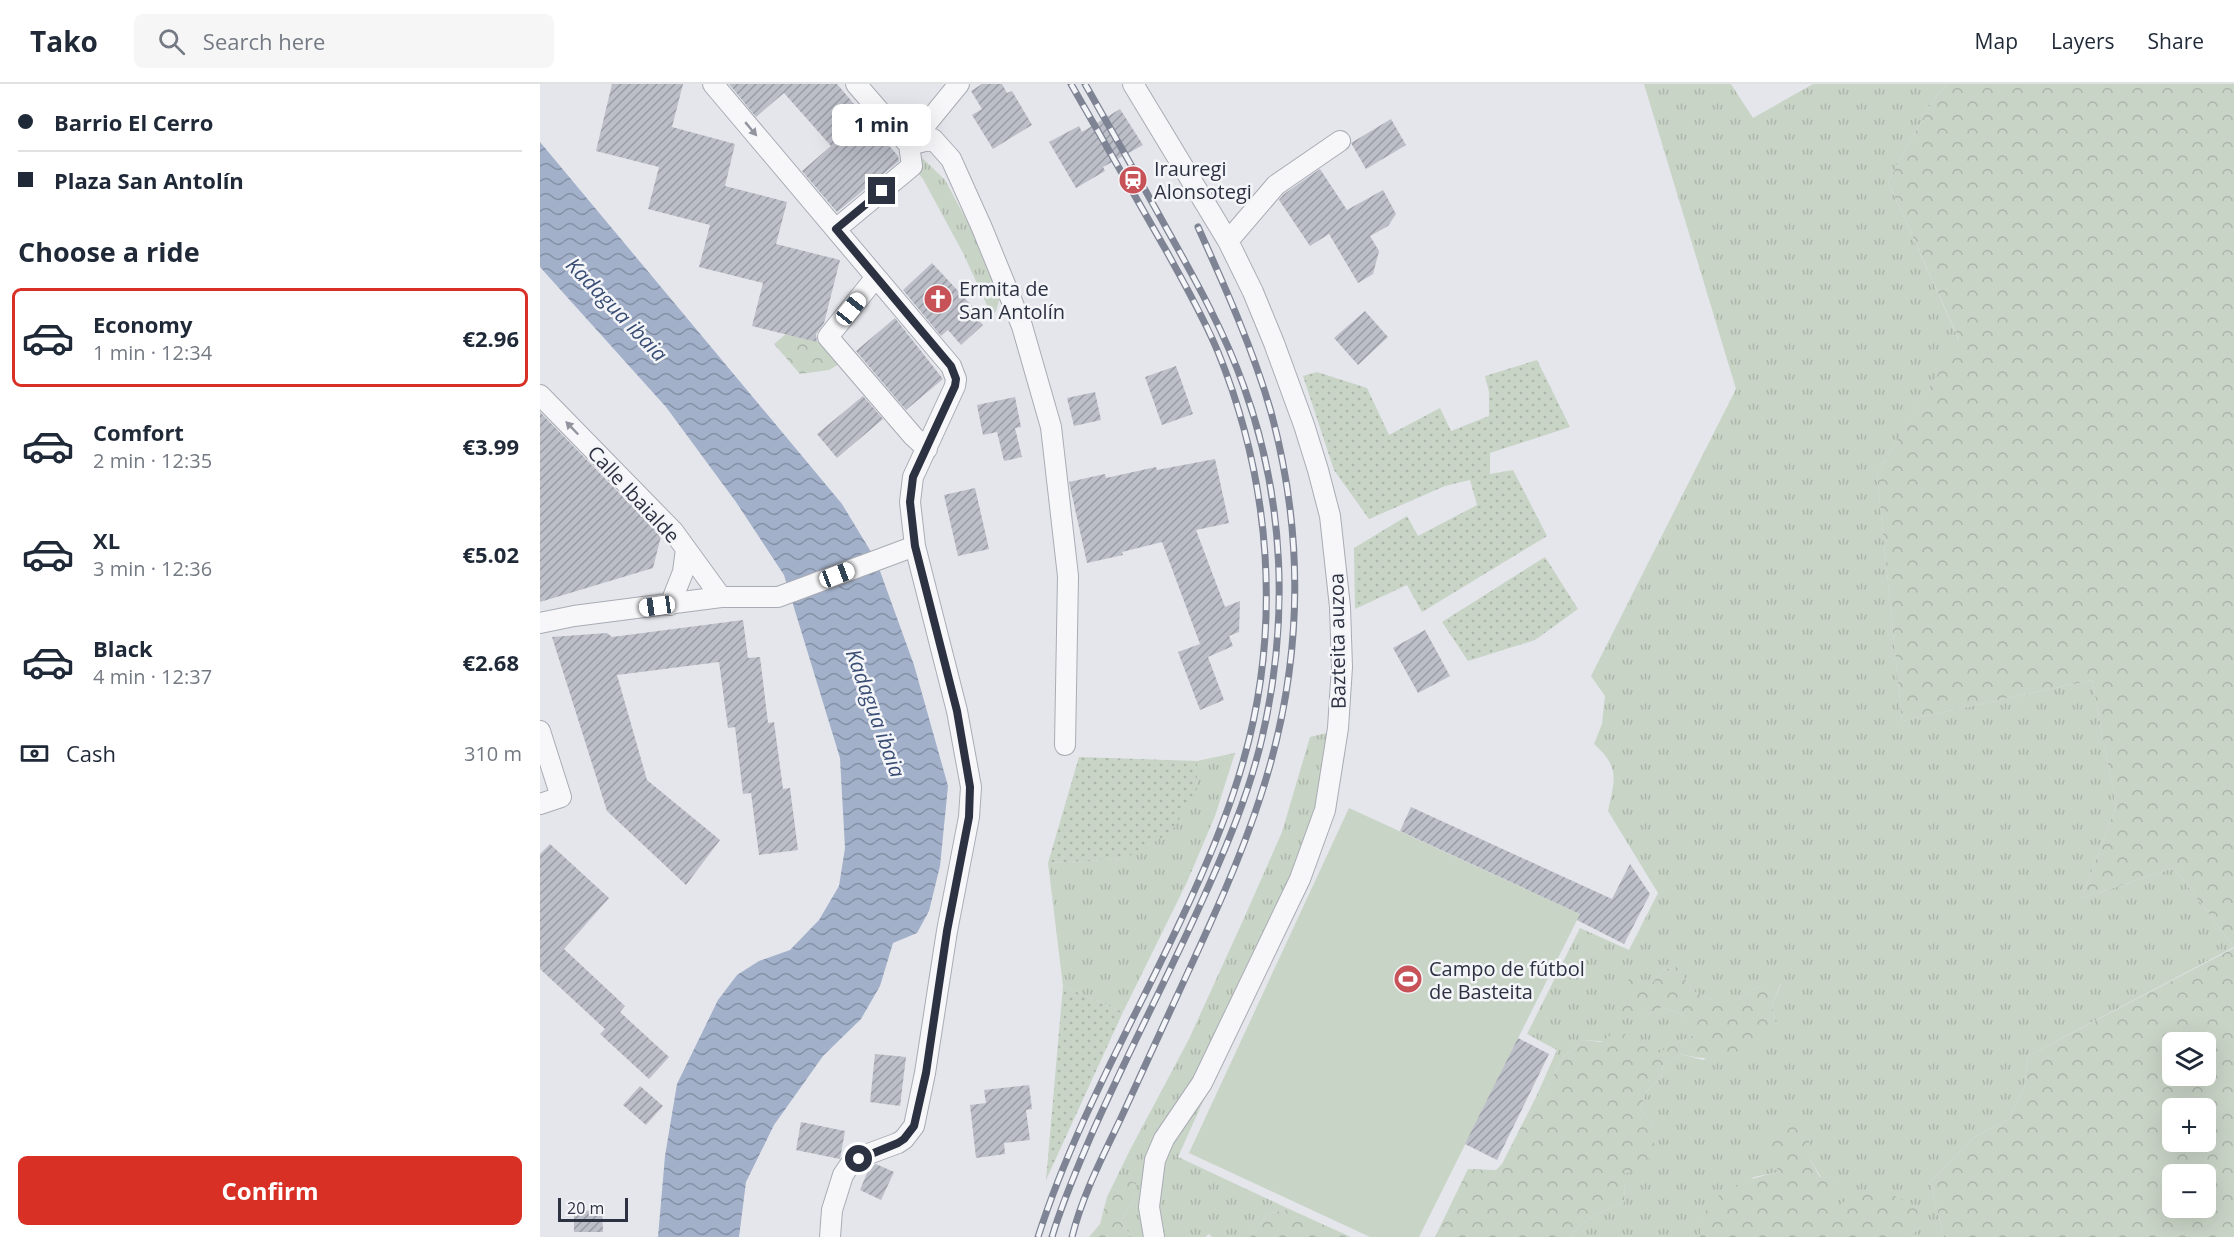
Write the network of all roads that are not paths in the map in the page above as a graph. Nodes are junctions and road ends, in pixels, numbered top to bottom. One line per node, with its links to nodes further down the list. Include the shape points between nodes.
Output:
1 (713, 84): 7 (street, one-way to 7)
2 (856, 84): 6 (street)
3 (959, 84): 6 (street)
4 (1133, 84): 8 (street, Bazteita auzoa)
5 (1340, 141): 8 (street, via 1276,185)
6 (909, 145): 7 (street, via 912,166); 18 (street, via 933,139 951,159 1022,326 1051,427 1068,576)
7 (836, 229): 9 (street)
8 (1228, 241): 21 (street, Bazteita auzoa, via 1274,343 1315,458 1330,516 1340,607 1338,728 1325,810 1300,879 1202,1083 1164,1139 1155,1160 1149,1207)
9 (876, 277): 11 (street, via 954,372 955,386); 11 (street, via 834,340)
10 (540, 395): 13 (street, Calle Ibaialde, one-way to 10)
11 (927, 449): 12 (street, via 913,477 910,502)
12 (915, 546): 14 (street, via 778,597); 20 (street, via 957,711 970,787 969,817 914,1126 898,1143 849,1166 832,1210)
13 (686, 549): 14 (street, Calle Ibaialde); 15 (street, via 683,572)
14 (721, 597): 15 (street)
15 (669, 605): 16 (street)
16 (540, 623)
17 (540, 731): 19 (street, via 561,797)
18 (1065, 745)
19 (540, 804)
20 (830, 1237)
21 (1154, 1237)

